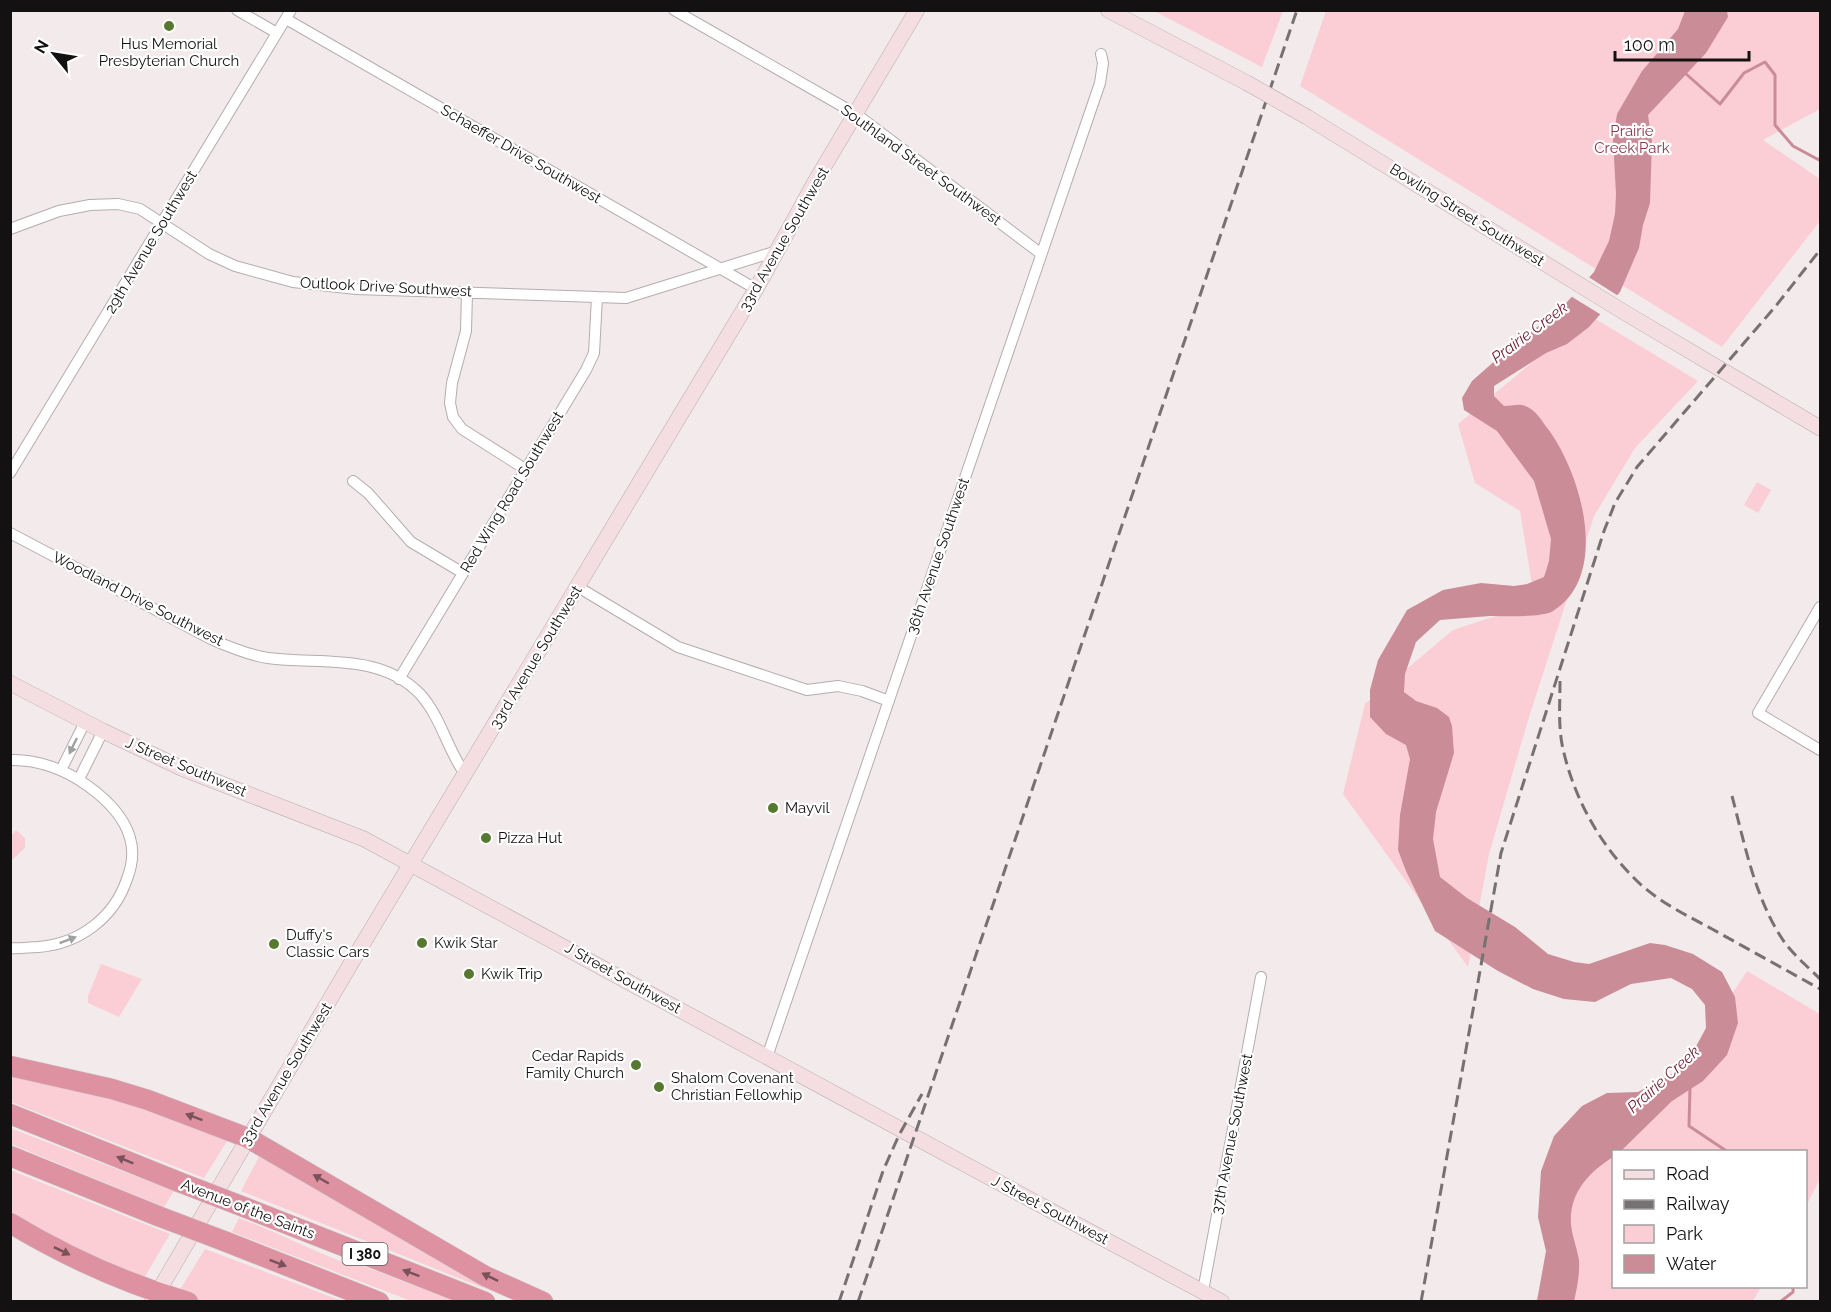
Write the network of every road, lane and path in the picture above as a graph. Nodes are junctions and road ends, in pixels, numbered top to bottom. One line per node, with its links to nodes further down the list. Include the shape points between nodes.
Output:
1 (237, 10): 6 (street)
2 (674, 10): 8 (street, Southland Street Southwest)
3 (917, 10): 8 (street, 33rd Avenue Southwest)
4 (1108, 10): 17 (street, Bowling Street Southwest, bridge, via 1307,117)
5 (289, 15): 6 (street, 29th Avenue Southwest); 13 (street, Schaeffer Drive Southwest)
6 (277, 33): 9 (street, 29th Avenue Southwest)
7 (1101, 54): 12 (street, 36th Avenue Southwest, via 1100,83)
8 (856, 114): 11 (street, 33rd Avenue Southwest); 12 (street, Southland Street Southwest)
9 (163, 222): 10 (street, Outlook Drive Southwest, via 118,204 90,205); 15 (street, Outlook Drive Southwest, via 226,262 293,282 356,289); 19 (street, 29th Avenue Southwest)
10 (10, 229)
11 (777, 251): 13 (street, Outlook Drive Southwest); 14 (street, 33rd Avenue Southwest)
12 (1040, 253): 27 (street, 36th Avenue Southwest)
13 (722, 269): 14 (street, Schaeffer Drive Southwest); 16 (street, Outlook Drive Southwest, via 626,298)
14 (756, 289): 23 (street, 33rd Avenue Southwest)
15 (467, 292): 16 (street, Outlook Drive Southwest); 18 (street, via 466,331 452,383 453,417 462,429)
16 (597, 297): 18 (street, Red Wing Road Southwest, via 594,353)
17 (1821, 428)
18 (525, 469): 22 (street, Red Wing Road Southwest)
19 (10, 473)
20 (353, 481): 22 (street, via 411,542)
21 (10, 533): 25 (street, Woodland Drive Southwest, via 240,651 268,658 375,667)
22 (463, 573): 25 (street, Red Wing Road Southwest)
23 (578, 587): 27 (street, via 678,647 807,690 838,686); 33 (street, 33rd Avenue Southwest)
24 (1821, 607): 30 (street, via 1758,713)
25 (399, 679): 33 (street, Woodland Drive Southwest, via 419,693 434,712)
26 (10, 683): 28 (street, J Street Southwest)
27 (889, 701): 38 (street, 36th Avenue Southwest)
28 (85, 722): 29 (street, J Street Southwest); 32 (street, one-way to 32)
29 (104, 731): 34 (street); 35 (street, J Street Southwest, via 181,768 364,839)
30 (1821, 750)
31 (10, 760): 32 (street)
32 (61, 770): 34 (street)
33 (465, 774): 35 (street, 33rd Avenue Southwest)
34 (79, 779): 36 (street, one-way to 34, via 53,946 78,936 111,911 123,891 133,853 131,839 113,806)
35 (412, 864): 38 (street, J Street Southwest); 41 (street, 33rd Avenue Southwest)
36 (10, 948)
37 (1261, 977): 44 (street, 37th Avenue Southwest)
38 (767, 1057): 44 (street, J Street Southwest)
39 (10, 1066): 41 (highway, one-way to 39, via 112,1089)
40 (10, 1113): 48 (highway, Avenue of the Saints / I 380, one-way to 40, bridge)
41 (248, 1138): 45 (street, 33rd Avenue Southwest); 49 (highway, one-way to 41, via 485,1276)
42 (10, 1156): 47 (highway, I 380, one-way to 47, bridge)
43 (10, 1223): 45 (highway, one-way to 45)
44 (1203, 1291): 50 (street, J Street Southwest)
45 (154, 1297): 46 (highway)
46 (188, 1302)
47 (379, 1302)
48 (486, 1302)
49 (543, 1302)
50 (1222, 1302)

